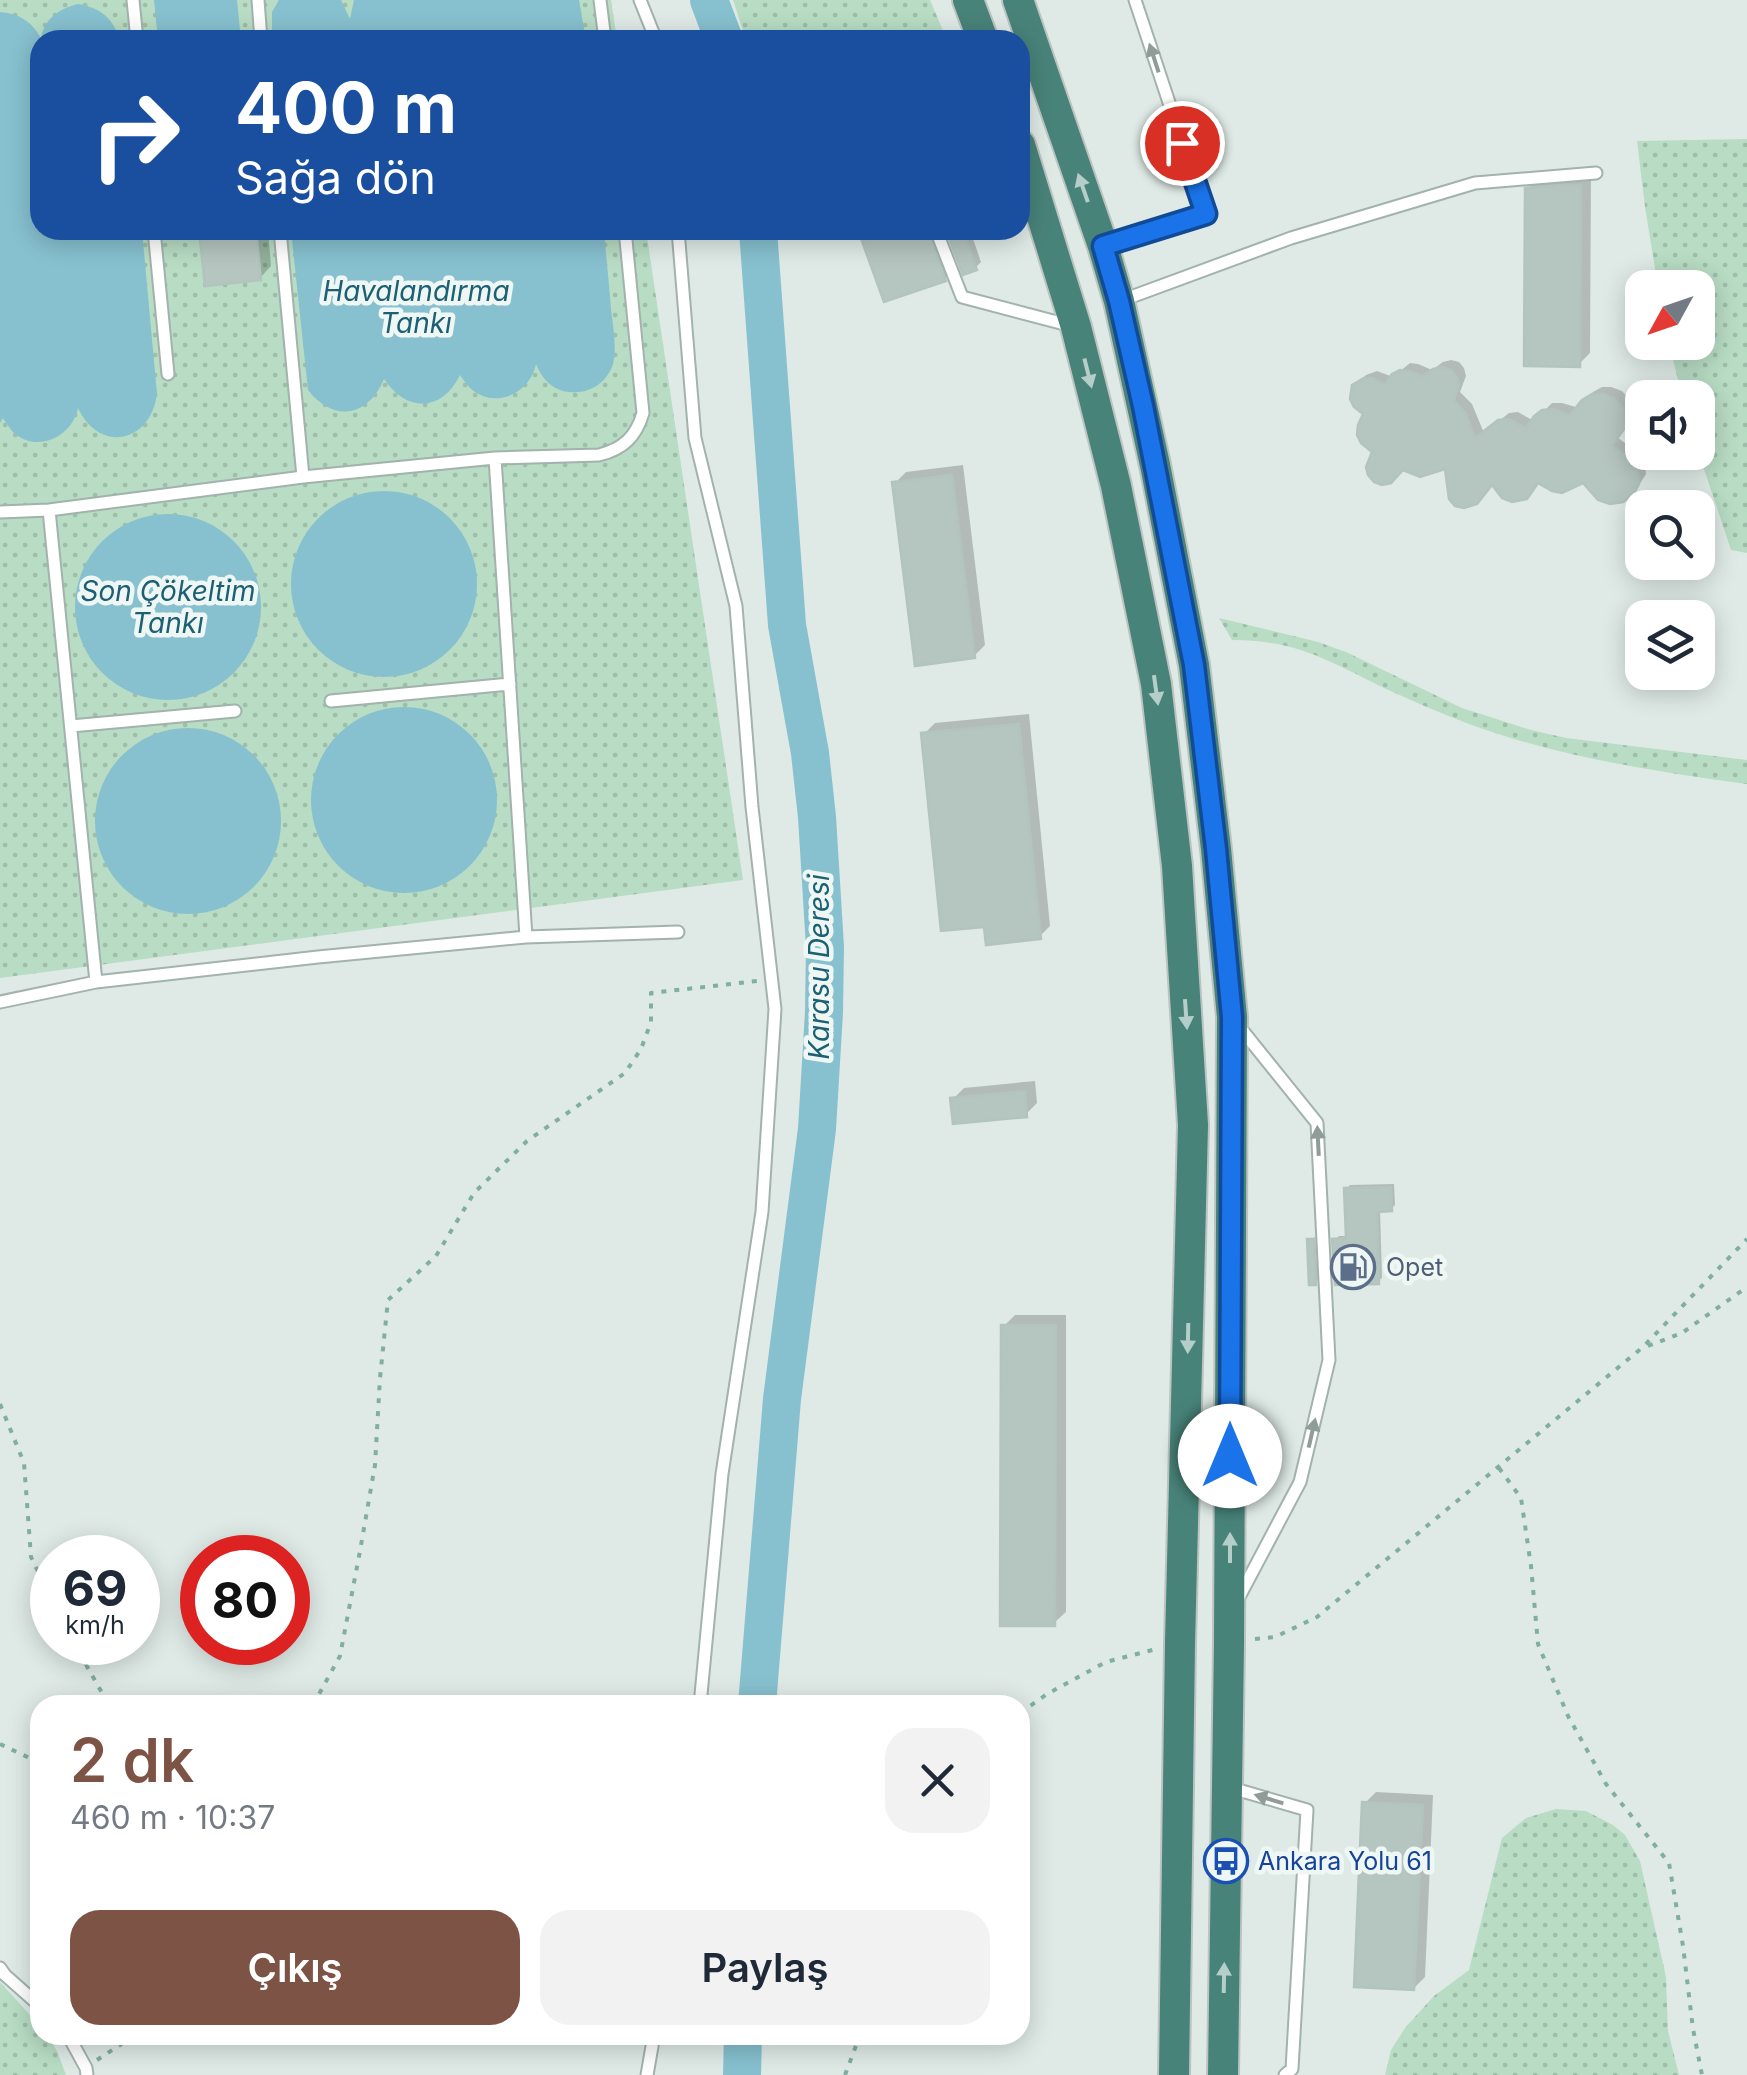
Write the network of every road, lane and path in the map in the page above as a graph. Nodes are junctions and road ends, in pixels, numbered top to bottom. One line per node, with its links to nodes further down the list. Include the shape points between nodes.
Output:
1 (134, 0): 8 (lane)
2 (258, 0): 9 (lane)
3 (600, 0): 10 (lane)
4 (640, 0): 11 (lane)
5 (968, 0): 12 (highway)
6 (1018, 0): 13 (highway, one-way to 6)
7 (1135, 0): 22 (lane, one-way to 7, via 1206,214)
8 (136, 30)
9 (260, 30)
10 (603, 30)
11 (652, 30)
12 (979, 30)
13 (1028, 30)
14 (1030, 35): 22 (highway, one-way to 14)
15 (1596, 173): 23 (lane, via 1475,183 1291,238)
16 (1030, 178): 24 (highway)
17 (155, 240): 25 (lane)
18 (281, 240): 27 (lane)
19 (626, 240): 26 (lane, via 644,400 639,426 623,445 599,454)
20 (679, 240): 36 (lane, via 695,438 736,606)
21 (940, 240): 24 (lane, via 962,297)
22 (1103, 246): 23 (highway)
23 (1119, 301): 39 (highway, via 1194,665)
24 (1076, 327): 47 (highway, one-way to 47, via 1156,684 1177,866 1193,1126)
25 (168, 374)
26 (495, 458): 27 (lane); 30 (lane)
27 (303, 478): 28 (lane)
28 (50, 510): 29 (lane); 33 (lane)
29 (0, 512)
30 (510, 684): 31 (lane); 35 (lane)
31 (331, 701)
32 (236, 711): 33 (lane)
33 (70, 726): 37 (lane)
34 (678, 932): 35 (lane)
35 (526, 937): 37 (lane)
36 (772, 980): 50 (path, via 651,993 642,1050 624,1073 527,1142 474,1193 436,1256 388,1300 363,1534 340,1656); 51 (lane, via 776,1009 762,1212 722,1474)
37 (96, 982): 38 (lane)
38 (0, 1002)
39 (1232, 1017): 46 (highway, one-way to 39); 46 (lane, one-way to 39, via 1300,1482 1329,1360 1317,1124)
40 (1747, 1239): 42 (path)
41 (1747, 1287): 42 (path, via 1682,1333)
42 (1643, 1347): 44 (path)
43 (0, 1404): 45 (path, via 24,1462)
44 (1499, 1468): 46 (path, via 1317,1618 1275,1636); 68 (path, via 1521,1498 1538,1644 1561,1698 1606,1784 1669,1863)
45 (30, 1543)
46 (1229, 1629): 55 (highway)
47 (1180, 1642): 52 (path, via 1106,1662); 65 (highway)
48 (86, 1665): 49 (path)
49 (102, 1695)
50 (319, 1695)
51 (701, 1695)
52 (1030, 1706)
53 (0, 1744): 54 (path)
54 (30, 1758)
55 (1227, 1786): 66 (highway, one-way to 55); 67 (lane, one-way to 55, via 1292,2069 1307,1810)
56 (0, 1968): 57 (lane)
57 (30, 1997)
58 (73, 2045): 62 (lane)
59 (121, 2045): 62 (path)
60 (652, 2045): 63 (lane)
61 (856, 2045): 64 (path)
62 (86, 2072)
63 (647, 2075)
64 (846, 2075)
65 (1174, 2075)
66 (1223, 2075)
67 (1284, 2075)
68 (1702, 2075)

